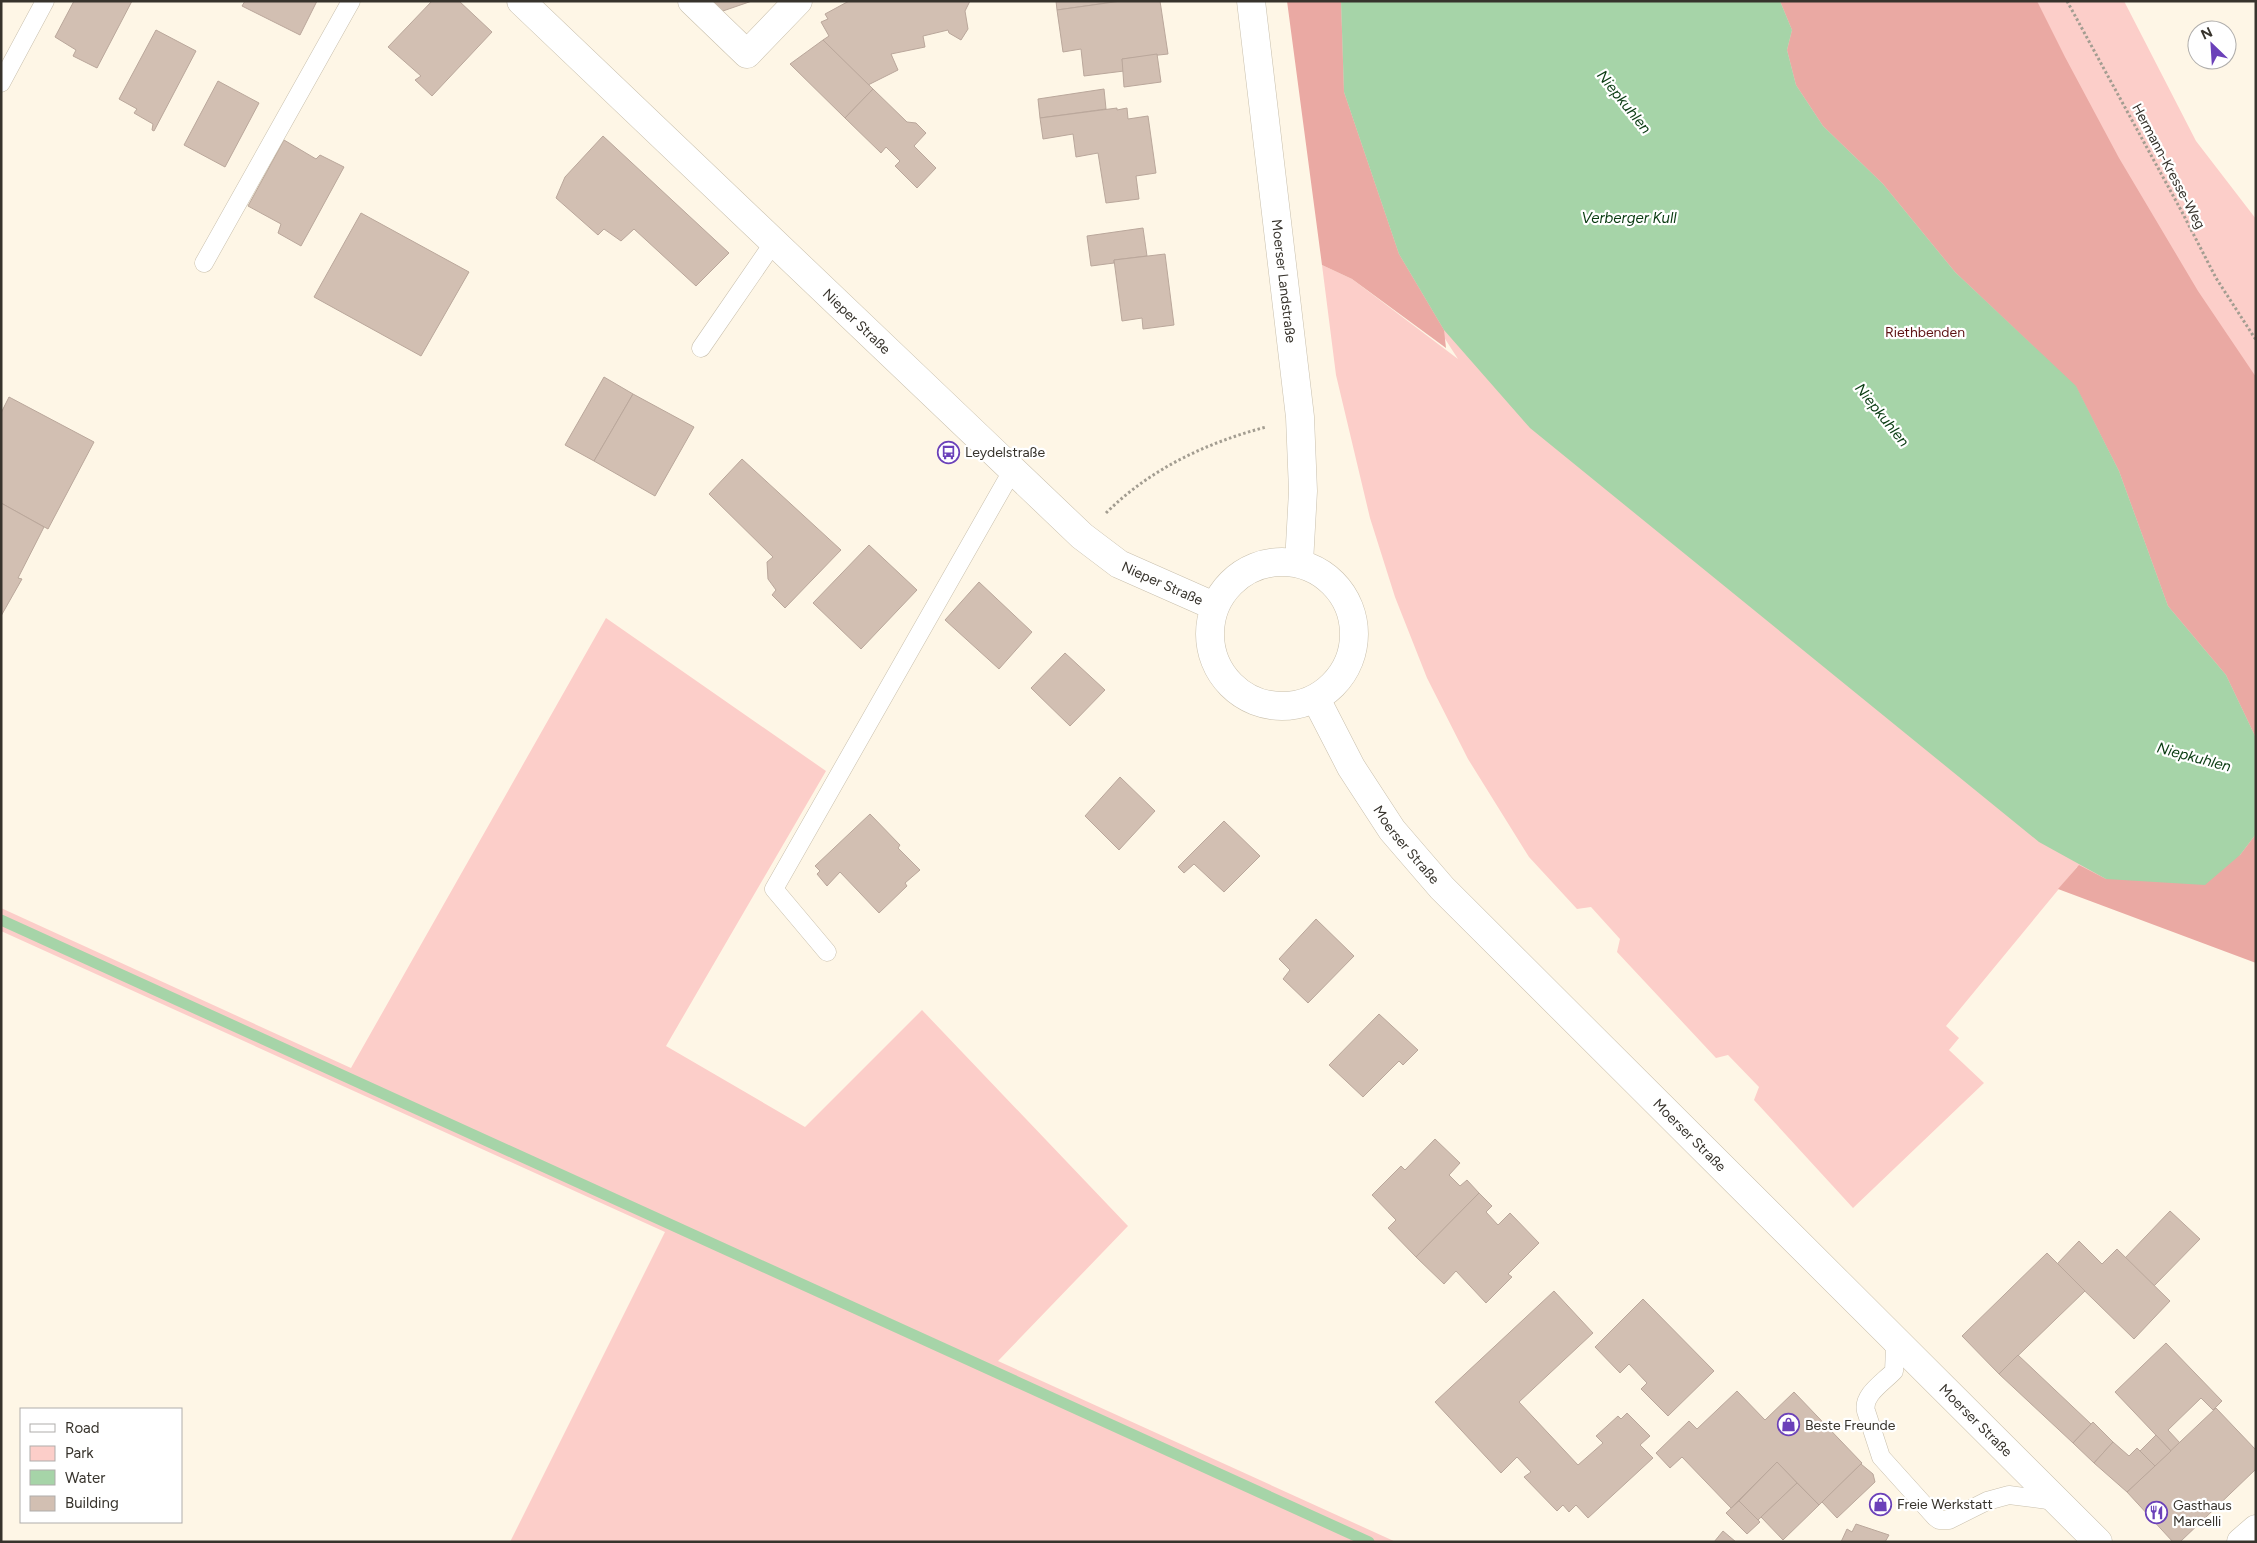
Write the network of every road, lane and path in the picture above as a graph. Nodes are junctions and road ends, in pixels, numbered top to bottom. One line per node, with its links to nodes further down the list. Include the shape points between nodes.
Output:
1 (45, 1): 8 (lane)
2 (351, 1): 10 (lane)
3 (521, 1): 9 (main road, Nieper Straße)
4 (692, 1): 5 (main road, via 747,54)
5 (798, 1)
6 (1251, 1): 13 (main road, Moerser Landstraße)
7 (2067, 1): 11 (path, Hermann-Kresse-Weg, via 2216,278)
8 (1, 83)
9 (774, 242): 12 (lane); 14 (main road, Nieper Straße)
10 (204, 263)
11 (2256, 340)
12 (700, 348)
13 (1300, 417): 15 (path, via 1235,435 1174,462 1128,492); 16 (main road, Moerser Landstraße, via 1303,491)
14 (1012, 470): 15 (main road, Nieper Straße); 19 (lane, via 774,889)
15 (1082, 536): 17 (main road, Nieper Straße, via 1118,564)
16 (1299, 562): 17 (main road, via 1274,561 1252,567 1228,585); 18 (main road, via 1322,572 1342,592 1354,618 1354,650 1341,678)
17 (1214, 606): 18 (main road, via 1209,636 1217,667 1234,689 1256,702 1286,707)
18 (1316, 699): 20 (main road, Moerser Straße, via 1356,775 1392,830 1442,888)
19 (826, 952)
20 (1883, 1328): 21 (main road, Moerser Straße); 21 (lane, via 1894,1349 1894,1371 1868,1397 1866,1411 1881,1457 1935,1517 1949,1520 1987,1501 2009,1495)
21 (2061, 1505): 23 (main road, Moerser Straße)
22 (2256, 1529): 24 (main road)
23 (2098, 1542)
24 (2241, 1542)

